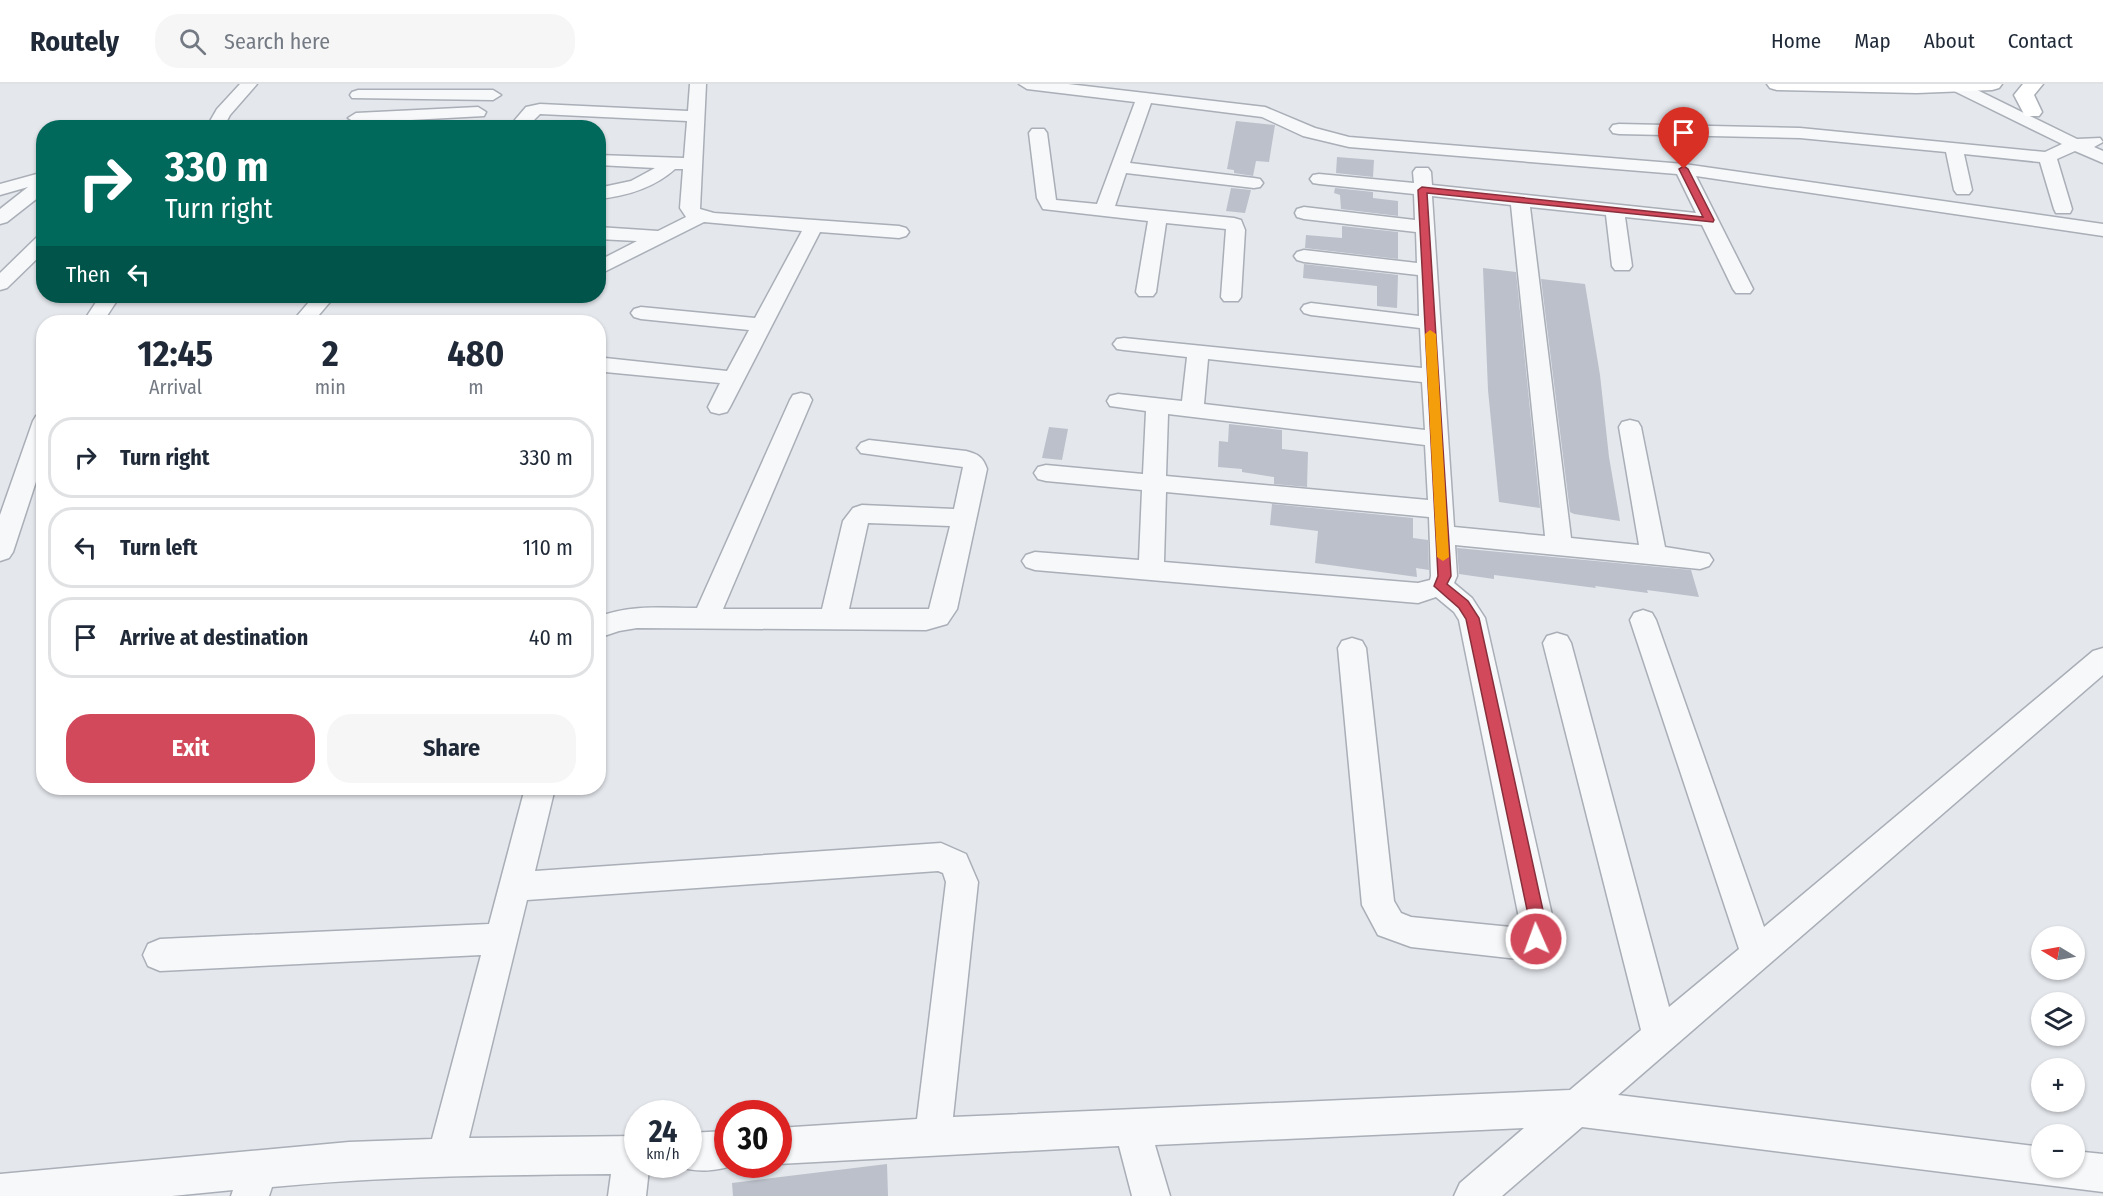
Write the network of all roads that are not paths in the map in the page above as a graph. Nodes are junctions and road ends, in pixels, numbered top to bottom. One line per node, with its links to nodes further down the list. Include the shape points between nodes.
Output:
1 (249, 84): 16 (street)
2 (698, 84): 17 (street)
3 (1028, 84): 10 (street)
4 (1777, 84): 8 (street)
5 (1992, 84): 7 (street)
6 (2033, 84): 15 (street, via 2024,95)
7 (1964, 85): 8 (street); 13 (street); 15 (street)
8 (1890, 87): 13 (street)
9 (498, 89): 11 (street); 14 (street)
10 (1123, 90): 12 (street)
11 (358, 95)
12 (1144, 99): 34 (street); 35 (street, via 1264,112 1301,129 1349,142)
13 (1998, 106): 26 (street)
14 (478, 112): 18 (street); 21 (street)
15 (2032, 112): 26 (street)
16 (223, 113): 19 (street); 20 (street)
17 (696, 116): 22 (street, via 540,109); 33 (street)
18 (356, 118)
19 (210, 120)
20 (219, 120)
21 (472, 120)
22 (524, 120)
23 (1619, 129): 24 (street)
24 (1696, 131): 27 (street); 28 (street, via 1800,133)
25 (1038, 133): 47 (street, via 1050,205)
26 (2091, 144): 29 (street); 30 (street)
27 (1702, 149)
28 (1954, 149): 29 (street); 42 (street)
29 (2047, 157): 45 (street)
30 (2103, 158)
31 (606, 160): 32 (street)
32 (671, 163): 33 (street); 43 (street, via 645,182)
33 (692, 164): 50 (street, via 689,208)
34 (1119, 167): 39 (street); 47 (street)
35 (1684, 169): 52 (street); 55 (street)
36 (36, 179): 40 (street)
37 (1318, 179): 38 (street)
38 (1422, 181): 44 (street); 54 (street)
39 (1254, 183)
40 (0, 190)
41 (36, 190): 51 (street)
42 (1963, 190)
43 (606, 193)
44 (1520, 200): 46 (street); 93 (street)
45 (2063, 209)
46 (1615, 210): 52 (street); 62 (street)
47 (1104, 211): 49 (street)
48 (1304, 213): 54 (street)
49 (1158, 216): 66 (street); 67 (street, via 1234,224)
50 (700, 217): 53 (street); 58 (street)
51 (0, 218)
52 (1709, 220): 65 (street)
53 (814, 226): 56 (street); 73 (street)
54 (1425, 226): 63 (street)
55 (2103, 230)
56 (899, 232)
57 (606, 234): 58 (street)
58 (660, 237): 61 (street)
59 (36, 249): 64 (street)
60 (1304, 256): 63 (street)
61 (606, 265)
62 (1622, 266)
63 (1426, 270): 72 (street)
64 (0, 284)
65 (1743, 289)
66 (1146, 292)
67 (1231, 297)
68 (319, 303): 71 (street)
69 (1311, 309): 72 (street)
70 (642, 313): 73 (street)
71 (308, 315)
72 (1430, 323): 77 (street)
73 (761, 325): 78 (street)
74 (1124, 344): 75 (street)
75 (1198, 352): 77 (street); 83 (street)
76 (606, 365): 78 (street)
77 (1433, 376): 85 (street)
78 (734, 378): 82 (street)
79 (801, 400): 100 (street)
80 (1118, 401): 81 (street)
81 (1157, 405): 83 (street); 89 (street)
82 (719, 407)
83 (1192, 410): 85 (street)
84 (1630, 427): 95 (street)
85 (1436, 439): 90 (street)
86 (36, 445): 94 (street)
87 (869, 448): 91 (street, via 973,462 975,469)
88 (1046, 473): 89 (street)
89 (1155, 483): 90 (street); 98 (street)
90 (1440, 510): 92 (street)
91 (964, 518): 101 (street, via 944,609 938,617); 101 (street, via 862,514 855,521)
92 (1442, 535): 93 (street); 99 (street, via 1444,576)
93 (1559, 546): 95 (street)
94 (0, 552)
95 (1654, 556): 96 (street)
96 (1700, 560)
97 (1035, 561): 98 (street)
98 (1151, 571): 99 (street, via 1418,593)
99 (1440, 586): 105 (street, via 1463,604 1472,618 1538,924 1536,939 1518,944 1411,932 1390,924 1378,905)
100 (706, 618): 101 (street); 103 (street, via 637,618)
101 (833, 620)
102 (1643, 620): 110 (street)
103 (606, 625)
104 (1557, 643): 112 (street)
105 (1352, 648)
106 (2103, 659): 110 (street)
107 (538, 795): 108 (street)
108 (515, 887): 109 (street); 115 (street, via 941,857 955,864 962,882)
109 (502, 939): 111 (street); 118 (street)
110 (1757, 954): 112 (street)
111 (160, 955)
112 (1660, 1036): 113 (street)
113 (1576, 1108): 114 (street); 119 (street); 128 (street)
114 (1131, 1127): 115 (street); 127 (street)
115 (933, 1136): 116 (street)
116 (792, 1145)
117 (624, 1155): 118 (street)
118 (446, 1157): 123 (street, via 349,1161)
119 (2031, 1165)
120 (2085, 1171): 121 (street)
121 (2103, 1173)
122 (631, 1178): 126 (street)
123 (255, 1183): 124 (street)
124 (122, 1189): 125 (street)
125 (0, 1193)
126 (627, 1196)
127 (1151, 1196)
128 (1473, 1196)

